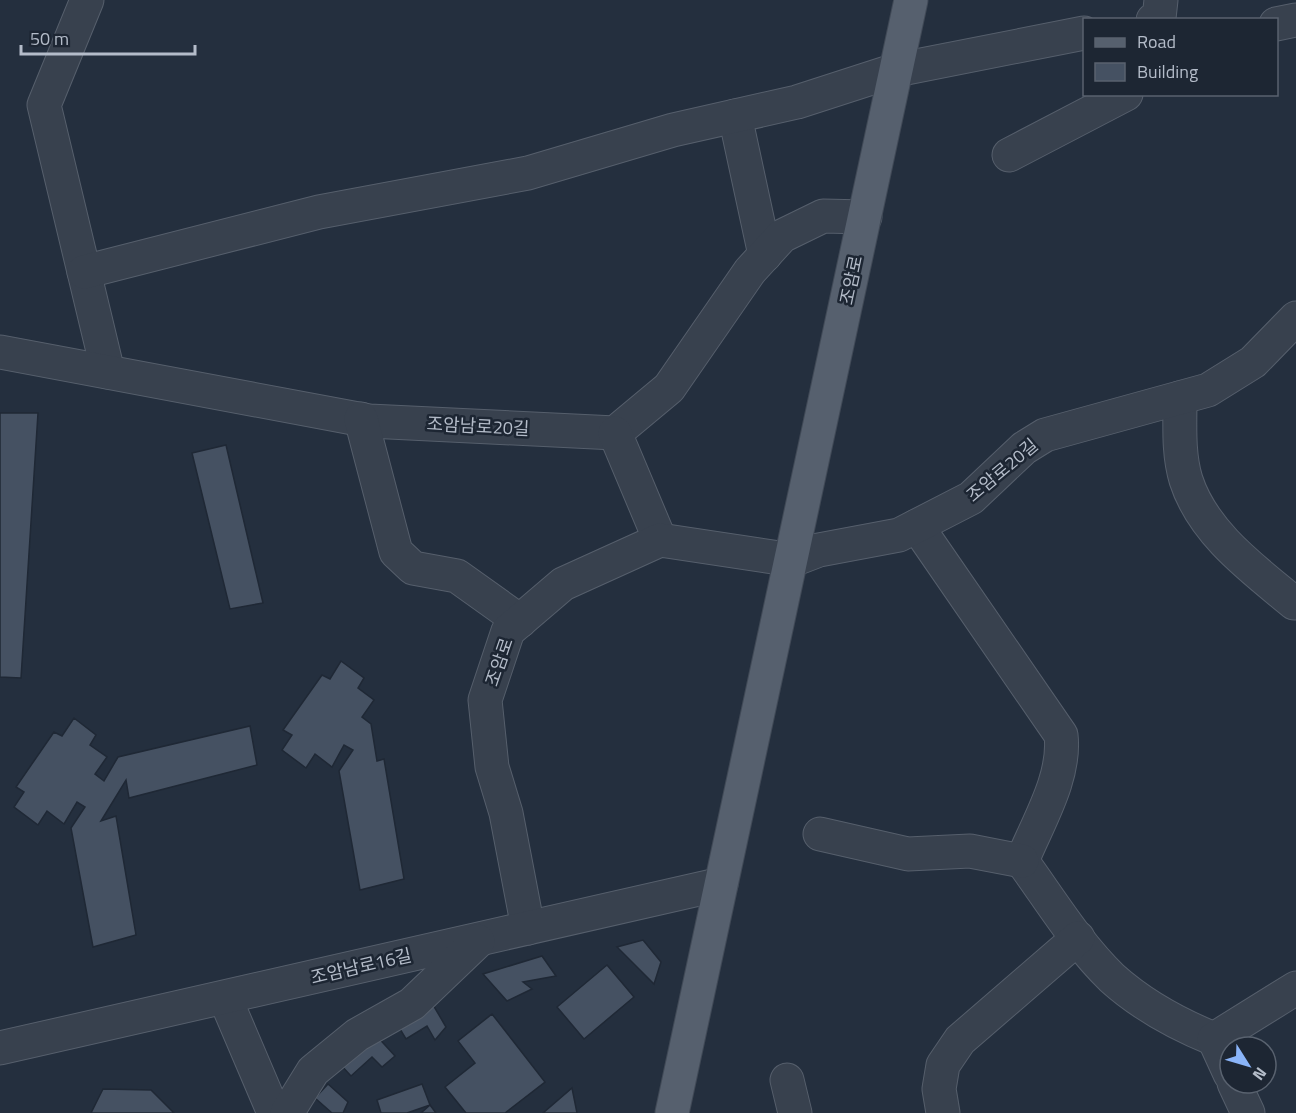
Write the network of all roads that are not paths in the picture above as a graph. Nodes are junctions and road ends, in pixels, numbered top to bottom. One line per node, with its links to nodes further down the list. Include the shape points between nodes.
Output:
1 (87, 0): 12 (street, via 44,105)
2 (911, 0): 6 (main road, 조암로)
3 (1296, 20): 4 (street)
4 (1278, 24)
5 (1083, 33): 6 (street)
6 (896, 70): 8 (street, via 797,102); 10 (main road, 조암로)
7 (1122, 96): 9 (street)
8 (735, 116): 11 (street); 12 (street, via 528,173 319,212)
9 (1010, 155)
10 (865, 217): 11 (street, via 822,216 782,236); 21 (main road, 조암로)
11 (765, 255): 18 (street, via 669,388)
12 (84, 272): 15 (street)
13 (1296, 318): 16 (street, 조암로20길, via 1253,362 1208,390)
14 (0, 352): 15 (street, 조암남로20길)
15 (108, 372): 17 (street, 조암남로20길)
16 (1180, 398): 19 (street, 조암로20길, via 1045,435 1024,448 971,498); 22 (street, via 1180,444 1186,480 1199,508 1242,559)
17 (361, 419): 18 (street, 조암남로20길); 23 (street, via 396,552 413,568 457,576)
18 (615, 433): 20 (street)
19 (917, 526): 21 (street, 조암로20길, via 899,535 819,550); 25 (street, via 1061,735 1063,752 1058,772)
20 (660, 540): 21 (street); 23 (street, 조암로, via 563,584)
21 (793, 560): 26 (main road, 조암로)
22 (1295, 604)
23 (520, 621): 27 (street, 조암로, via 508,631 485,700 492,767 506,813)
24 (819, 834): 25 (street, via 908,854 970,851)
25 (1022, 861): 28 (street)
26 (722, 884): 27 (street, 조암남로16길); 39 (main road, 조암로)
27 (528, 928): 29 (street, 조암남로16길)
28 (1078, 938): 32 (street, via 1112,978 1153,1009); 41 (street, via 960,1040 943,1065 939,1089)
29 (479, 939): 31 (street, 조암남로16길); 38 (street, via 412,1004 357,1035 313,1071)
30 (1296, 988): 32 (street)
31 (225, 998): 33 (street, 조암남로16길); 37 (street)
32 (1214, 1040): 34 (street)
33 (0, 1048)
34 (1218, 1048)
35 (787, 1080): 40 (street)
36 (1240, 1095): 42 (street)
37 (274, 1113)
38 (287, 1113)
39 (672, 1113)
40 (795, 1113)
41 (943, 1113)
42 (1248, 1113)

